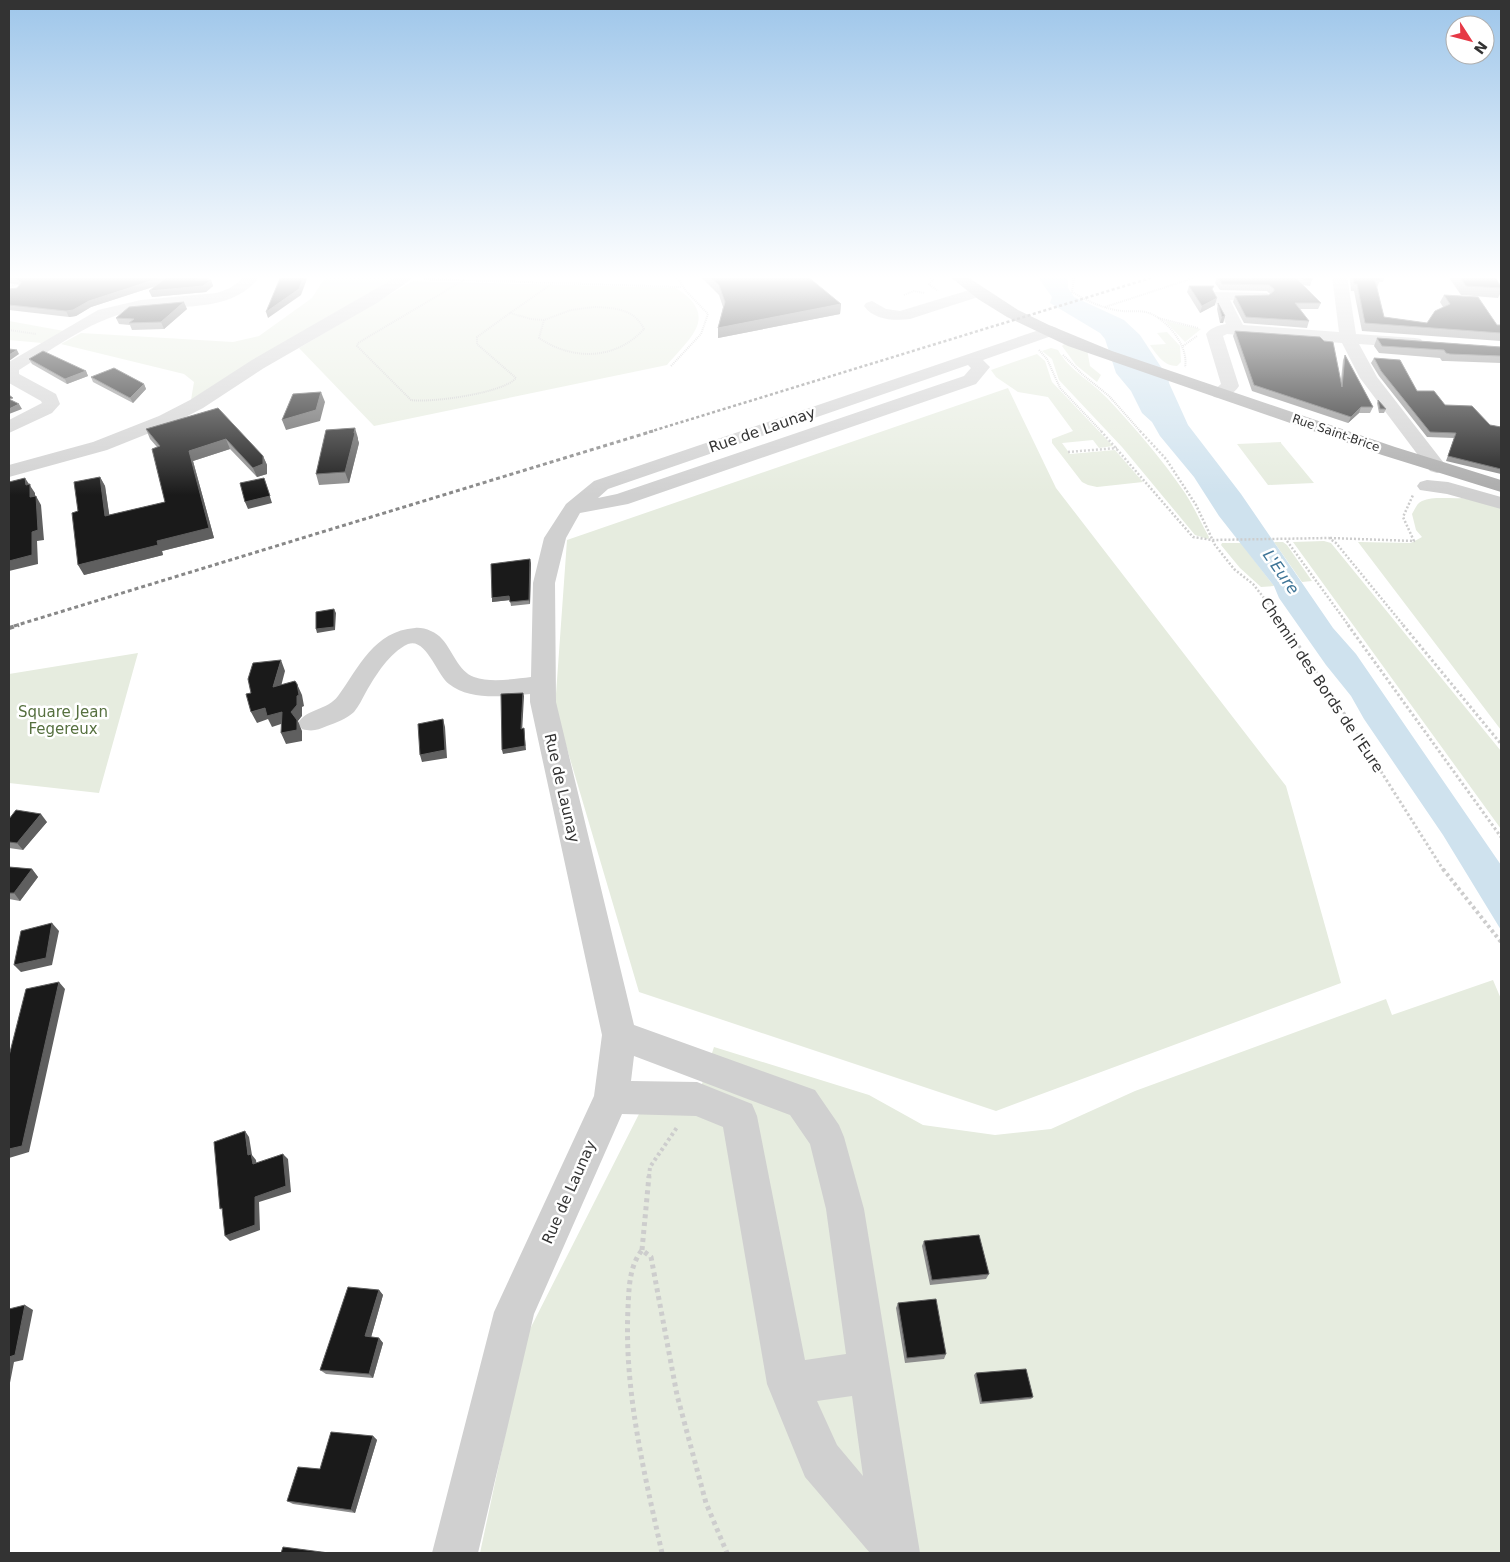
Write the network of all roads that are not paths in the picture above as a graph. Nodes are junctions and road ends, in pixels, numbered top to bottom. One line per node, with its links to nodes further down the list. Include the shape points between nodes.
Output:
1 (43, 349): 7 (street)
2 (286, 349): 11 (street, via 190,408 161,422 92,449)
3 (1012, 349): 15 (street, Rue de Launay, via 971,359 601,485 573,508 555,538 544,584)
4 (1090, 349): 8 (main road, Rue Saint-Brice, via 1178,372)
5 (1219, 349): 8 (street, via 1230,386)
6 (1354, 349): 10 (street, via 1369,378)
7 (9, 372): 9 (street, via 13,378 50,398 51,404)
8 (1220, 393): 10 (main road, Rue Saint-Brice)
9 (9, 426)
10 (1437, 467): 13 (main road, Rue Saint-Brice)
11 (9, 471)
12 (1426, 486): 14 (street, via 1448,488)
13 (1501, 486)
14 (1501, 503)
15 (543, 684): 16 (street, via 480,688 461,681 431,642 419,635 408,636 392,643 374,659 346,704); 17 (street, Rue de Launay, via 543,702)
16 (311, 723)
17 (620, 1035): 18 (street, Rue de Launay); 19 (street)
18 (612, 1097): 19 (street); 23 (street, Rue de Launay, via 514,1312)
19 (744, 1100): 20 (street, via 802,1102 826,1136 845,1209); 21 (street)
20 (870, 1372): 21 (street); 22 (street)
21 (788, 1384): 22 (street, via 821,1462)
22 (898, 1552)
23 (455, 1553)

